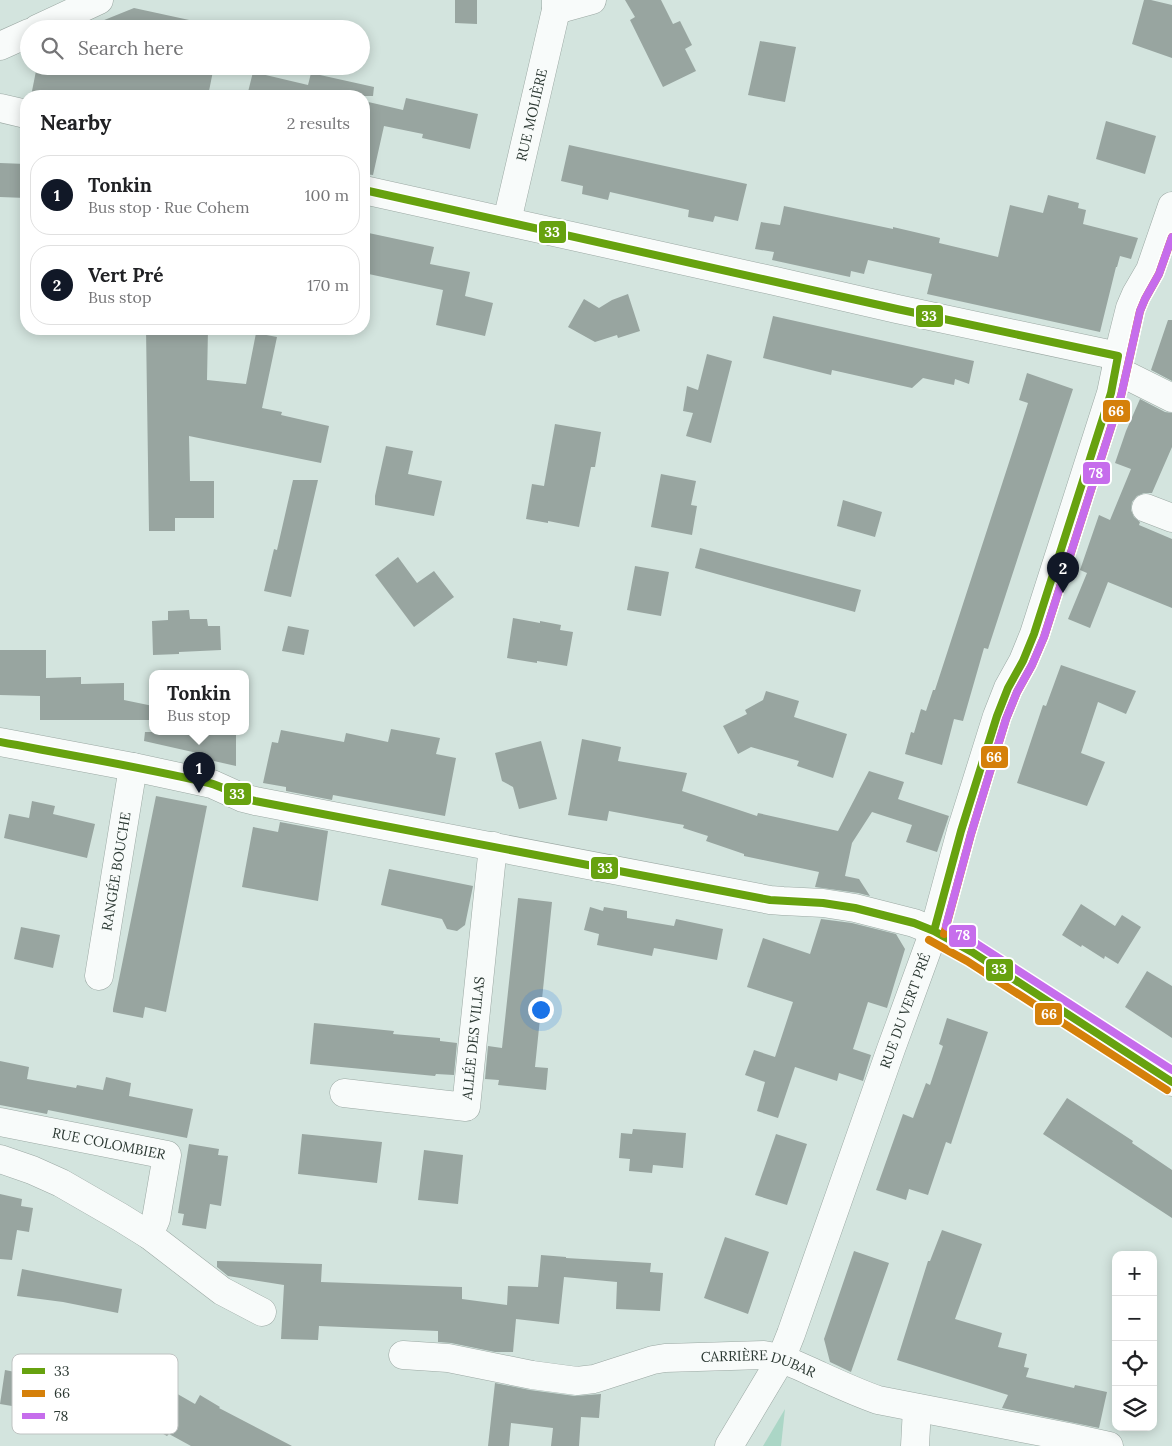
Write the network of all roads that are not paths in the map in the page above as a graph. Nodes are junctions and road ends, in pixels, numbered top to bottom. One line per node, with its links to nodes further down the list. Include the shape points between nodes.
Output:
1 (99, 0): 4 (street)
2 (592, 0): 3 (street, RUE MOLIÈRE)
3 (556, 5): 11 (street, RUE MOLIÈRE)
4 (56, 20)
5 (20, 37): 6 (street)
6 (0, 46)
7 (0, 108): 8 (street)
8 (20, 113)
9 (370, 191): 11 (street)
10 (1172, 206): 12 (street, RUE DU VERT PRÉ)
11 (506, 221): 13 (street)
12 (1165, 252): 13 (street, RUE DU VERT PRÉ, via 1136,294)
13 (1117, 363): 14 (street); 20 (street, RUE DU VERT PRÉ, via 1111,393 1034,634 997,716)
14 (1172, 398)
15 (1146, 508): 16 (street)
16 (1172, 518)
17 (0, 742): 18 (street)
18 (133, 767): 19 (street, via 212,784 255,801); 21 (street, RANGÉE BOUCHE)
19 (493, 846): 20 (street, via 770,900 855,908); 23 (street, ALLÉE DES VILLAS, via 466,1107)
20 (934, 931): 22 (street, via 972,952); 29 (street, RUE DU VERT PRÉ)
21 (99, 976)
22 (1172, 1082)
23 (344, 1093)
24 (0, 1122): 26 (street, RUE COLOMBIER, via 168,1155 156,1220)
25 (0, 1159): 26 (street, via 61,1183)
26 (149, 1236): 27 (street, via 222,1291)
27 (262, 1312)
28 (403, 1355): 29 (street, CARRIÈRE DUBAR, via 448,1358 577,1381 665,1358 756,1354)
29 (781, 1359): 30 (street, CARRIÈRE DUBAR, via 866,1396); 31 (street, RUE DU VERT PRÉ)
30 (917, 1408): 32 (street); 33 (street, CARRIÈRE DUBAR)
31 (729, 1446)
32 (915, 1446)
33 (1109, 1446)

